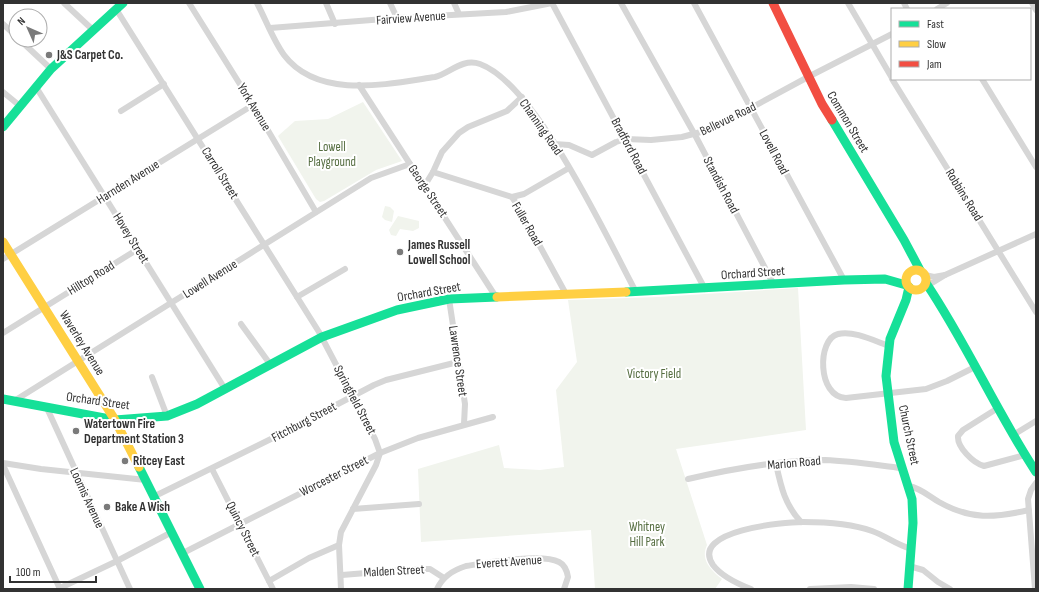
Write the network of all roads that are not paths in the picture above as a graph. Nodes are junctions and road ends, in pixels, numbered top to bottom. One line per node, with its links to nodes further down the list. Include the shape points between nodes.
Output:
1 (64, 3): 19 (street)
2 (189, 3): 33 (street, York Avenue)
3 (257, 3): 18 (street, Channing Road)
4 (326, 3): 17 (street)
5 (390, 3): 16 (street)
6 (454, 3): 15 (street)
7 (552, 3): 15 (street, Fairview Avenue, via 506,12); 40 (street, Bradford Road)
8 (621, 3): 38 (street, Standish Road)
9 (694, 3): 35 (street, Lovell Road)
10 (772, 3): 24 (main road, Common Street)
11 (848, 3): 21 (street, Robbins Road)
12 (1032, 3): 14 (street)
13 (120, 6): 19 (main road); 28 (street, Carroll Street)
14 (1036, 10)
15 (459, 14): 16 (street, Fairview Avenue)
16 (397, 18): 17 (street, Fairview Avenue)
17 (335, 24): 18 (street, Fairview Avenue)
18 (270, 28): 29 (street, Channing Road, via 284,55 305,74 335,83)
19 (93, 30): 23 (main road)
20 (891, 35): 21 (street, Bellevue Road)
21 (871, 45): 24 (street, Bellevue Road); 25 (street, Robbins Road)
22 (29, 48): 23 (street)
23 (51, 69): 30 (main road)
24 (808, 77): 35 (street, Bellevue Road); 54 (main road, Common Street)
25 (891, 77)
26 (893, 80): 55 (street, Robbins Road)
27 (983, 80): 43 (street)
28 (164, 84): 36 (street); 39 (street, Carroll Street)
29 (359, 85): 32 (street, Channing Road, via 435,77 456,66 479,63 503,79); 42 (street, George Street)
30 (36, 86): 34 (main road); 47 (street, Hovey Street)
31 (3, 92): 34 (street)
32 (522, 97): 41 (street, Channing Road); 45 (street, via 507,111 459,133 442,152)
33 (253, 105): 39 (street, Harnden Avenue); 49 (street, York Avenue)
34 (20, 106): 37 (main road)
35 (751, 108): 38 (street, Bellevue Road); 61 (street, Lovell Road)
36 (121, 111)
37 (3, 127)
38 (695, 135): 40 (street, Bellevue Road, via 651,140); 62 (street, Standish Road)
39 (198, 139): 47 (street, Harnden Avenue); 52 (street, Carroll Street)
40 (626, 139): 41 (street, Bellevue Road, via 592,155 569,145); 64 (street, Bradford Road)
41 (554, 144): 44 (street, Channing Road)
42 (410, 164): 46 (street, George Street); 49 (street, Lowell Avenue, via 371,178)
43 (1036, 167)
44 (569, 168): 48 (street, via 524,194); 66 (street, Channing Road)
45 (433, 172): 46 (street); 48 (street, Fuller Road)
46 (425, 185): 69 (street, George Street)
47 (105, 196): 53 (street, Hovey Street); 56 (street, Harnden Avenue)
48 (512, 197): 67 (street, Fuller Road)
49 (318, 211): 52 (street, Lowell Avenue)
50 (1036, 234): 55 (street)
51 (3, 242): 56 (main road, Waverley Avenue)
52 (265, 244): 68 (street, Carroll Street); 72 (street, Lowell Avenue)
53 (138, 249): 72 (street, Hovey Street); 73 (street, Hilltop Road)
54 (910, 251): 58 (main road); 59 (main road, Common Street)
55 (999, 251): 59 (street, via 934,282); 75 (street, Robbins Road)
56 (7, 256): 73 (main road, Waverley Avenue)
57 (345, 269): 68 (street)
58 (908, 272): 59 (main road, via 913,269); 60 (main road, Orchard Street); 63 (main road, via 905,278)
59 (924, 278): 65 (main road); 71 (main road, Common Street)
60 (885, 279): 61 (main road, Orchard Street); 63 (main road, Orchard Street)
61 (844, 280): 62 (main road, Orchard Street)
62 (774, 284): 64 (main road, Orchard Street)
63 (908, 286): 65 (main road); 74 (main road, Church Street)
64 (705, 289): 66 (main road, Orchard Street)
65 (918, 290): 71 (main road, Common Street); 74 (main road, Church Street)
66 (636, 292): 67 (main road, Orchard Street)
67 (566, 294): 69 (main road, Orchard Street)
68 (298, 296): 78 (street, Carroll Street)
69 (496, 297): 70 (main road, Orchard Street)
70 (449, 299): 78 (main road, Orchard Street, via 397,310); 81 (street, Lawrence Street)
71 (938, 302): 83 (main road, Common Street, via 951,320)
72 (171, 303): 80 (street, Lowell Avenue); 85 (street, Hovey Street)
73 (44, 308): 77 (street, Hilltop Road); 80 (main road, Waverley Avenue)
74 (901, 311): 79 (main road, Church Street)
75 (1036, 312)
76 (241, 324): 82 (street)
77 (3, 333)
78 (322, 337): 82 (main road, Orchard Street); 87 (street, Springfield Street)
79 (889, 346): 86 (main road, Church Street, via 886,366); 86 (street, via 854,335 838,334 828,340 824,353 826,382 830,391 837,397)
80 (78, 362): 89 (street, Lowell Avenue); 94 (main road, Waverley Avenue)
81 (458, 362): 87 (street, Fitchburg Street, via 386,380); 96 (street, Lawrence Street)
82 (270, 364): 85 (main road, Orchard Street)
83 (975, 367): 86 (street, via 937,386); 91 (main road, Common Street)
84 (152, 377): 92 (street)
85 (225, 389): 92 (main road, Orchard Street, via 185,410)
86 (888, 394): 102 (main road, Church Street, via 892,432)
87 (353, 396): 98 (street, Springfield Street); 103 (street, Fitchburg Street)
88 (3, 399): 89 (main road, Orchard Street)
89 (14, 401): 90 (main road, Orchard Street)
90 (46, 406): 94 (main road, Orchard Street); 104 (street, Loomis Avenue)
91 (998, 408): 97 (main road, Common Street); 99 (street, via 963,430 958,436 958,443 974,461 984,466)
92 (167, 416): 94 (main road, Orchard Street)
93 (493, 417): 96 (street, Worcester Street)
94 (115, 420): 107 (main road, Waverley Avenue)
95 (1036, 420): 97 (street)
96 (464, 424): 98 (street, Worcester Street)
97 (1013, 435): 99 (main road, Common Street)
98 (380, 453): 112 (street, via 372,476); 115 (street, Worcester Street)
99 (1024, 455): 105 (main road, Common Street)
100 (3, 464): 104 (street); 126 (street)
101 (776, 464): 102 (street, Marion Road, via 834,460); 106 (street, Marion Road); 114 (street, via 784,497 791,511)
102 (901, 468): 109 (main road, Church Street)
103 (212, 469): 110 (street, Fitchburg Street); 115 (street, Quincy Street)
104 (75, 472): 107 (street); 120 (street, Loomis Avenue)
105 (1036, 472)
106 (688, 479)
107 (146, 480): 110 (main road, Waverley Avenue)
108 (1036, 483): 113 (street, via 1029,494)
109 (909, 486): 113 (street, via 956,510 973,515 994,517); 118 (main road, Church Street, via 913,514)
110 (155, 496): 116 (main road, Waverley Avenue)
111 (419, 504): 112 (street)
112 (353, 509): 117 (street, via 341,532)
113 (1028, 510): 138 (street)
114 (801, 522): 118 (street, via 843,524 863,528); 133 (street, via 760,526 733,533 712,546 709,553 712,563 720,572)
115 (239, 524): 119 (street, Worcester Street); 124 (street, Quincy Street)
116 (172, 532): 119 (main road, Waverley Avenue); 120 (street)
117 (339, 545): 122 (street); 124 (street, via 309,558)
118 (910, 549): 121 (main road, Church Street)
119 (182, 553): 128 (main road, Waverley Avenue)
120 (117, 562): 126 (street); 127 (street, Loomis Avenue)
121 (909, 566): 136 (main road, Church Street); 137 (street, via 923,570)
122 (342, 575): 123 (street, Malden Street, via 415,568 430,569); 130 (street)
123 (444, 578): 131 (street, Everett Avenue); 132 (street, Everett Avenue, via 456,569 466,566 543,558 563,565 568,577)
124 (269, 581): 129 (street, Quincy Street)
125 (836, 588): 134 (street); 135 (street)
126 (60, 589)
127 (130, 589)
128 (200, 589)
129 (273, 589)
130 (341, 589)
131 (437, 589)
132 (564, 589)
133 (752, 589)
134 (810, 589)
135 (874, 589)
136 (908, 589)
137 (950, 589)
138 (1035, 589)

